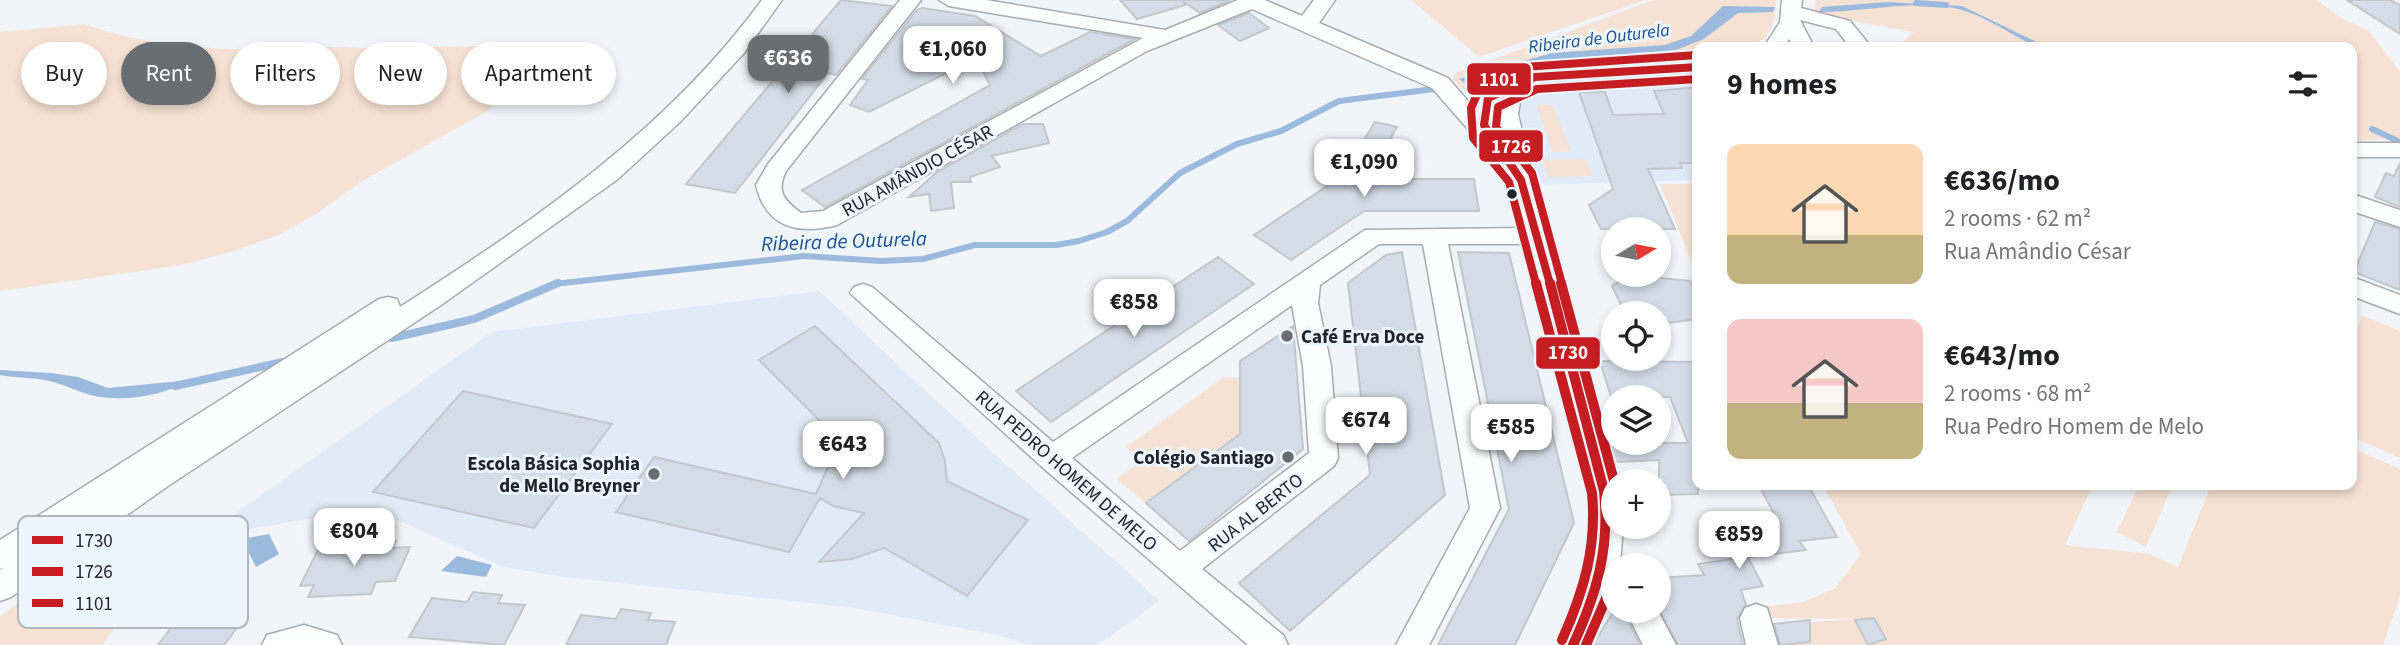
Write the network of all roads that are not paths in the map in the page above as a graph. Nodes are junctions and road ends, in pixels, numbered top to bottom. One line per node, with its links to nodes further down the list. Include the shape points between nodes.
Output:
1 (751, 0): 29 (street, via 655,112 589,169 480,246)
2 (772, 0): 30 (street, via 737,49 610,174 432,299)
3 (912, 0): 9 (street, RUA AMÂNDIO CÉSAR, via 772,177 768,185 772,202 796,222 828,219)
4 (949, 0): 9 (street)
5 (1325, 0): 8 (street)
6 (1250, 1): 8 (street); 9 (street, RUA AMÂNDIO CÉSAR)
7 (1791, 11): 10 (street); 11 (street); 12 (street, via 1843,25)
8 (1309, 26): 14 (street, via 1426,74)
9 (1167, 36)
10 (1776, 42)
11 (1800, 42)
12 (1856, 42)
13 (1692, 67): 15 (street, via 1525,79)
14 (1454, 96): 15 (street); 16 (street)
15 (1498, 101): 16 (street, via 1483,111); 19 (street, via 1507,114)
16 (1484, 132): 19 (street)
17 (2362, 150): 18 (street)
18 (2400, 150)
19 (1520, 176): 22 (street)
20 (2357, 204): 21 (street)
21 (2400, 219)
22 (1535, 236): 23 (street); 32 (street, via 1604,491)
23 (1434, 237): 24 (street, via 1374,236); 42 (street, via 1485,508)
24 (1308, 282): 28 (street); 34 (street, RUA AL BERTO, via 1306,303 1317,366 1324,458 1199,556)
25 (2357, 288): 27 (street)
26 (863, 293): 28 (street, RUA PEDRO HOMEM DE MELO)
27 (2400, 305)
28 (1051, 458): 34 (street, RUA PEDRO HOMEM DE MELO)
29 (62, 516)
30 (103, 516)
31 (18, 544): 33 (street)
32 (1612, 553)
33 (0, 556)
34 (1177, 566): 41 (street, RUA PEDRO HOMEM DE MELO)
35 (18, 575): 37 (street)
36 (1601, 584): 43 (street)
37 (0, 587)
38 (1648, 623): 44 (street)
39 (278, 645): 40 (street, via 304,639)
40 (326, 645)
41 (1272, 645)
42 (1412, 645)
43 (1573, 645)
44 (1660, 645)

